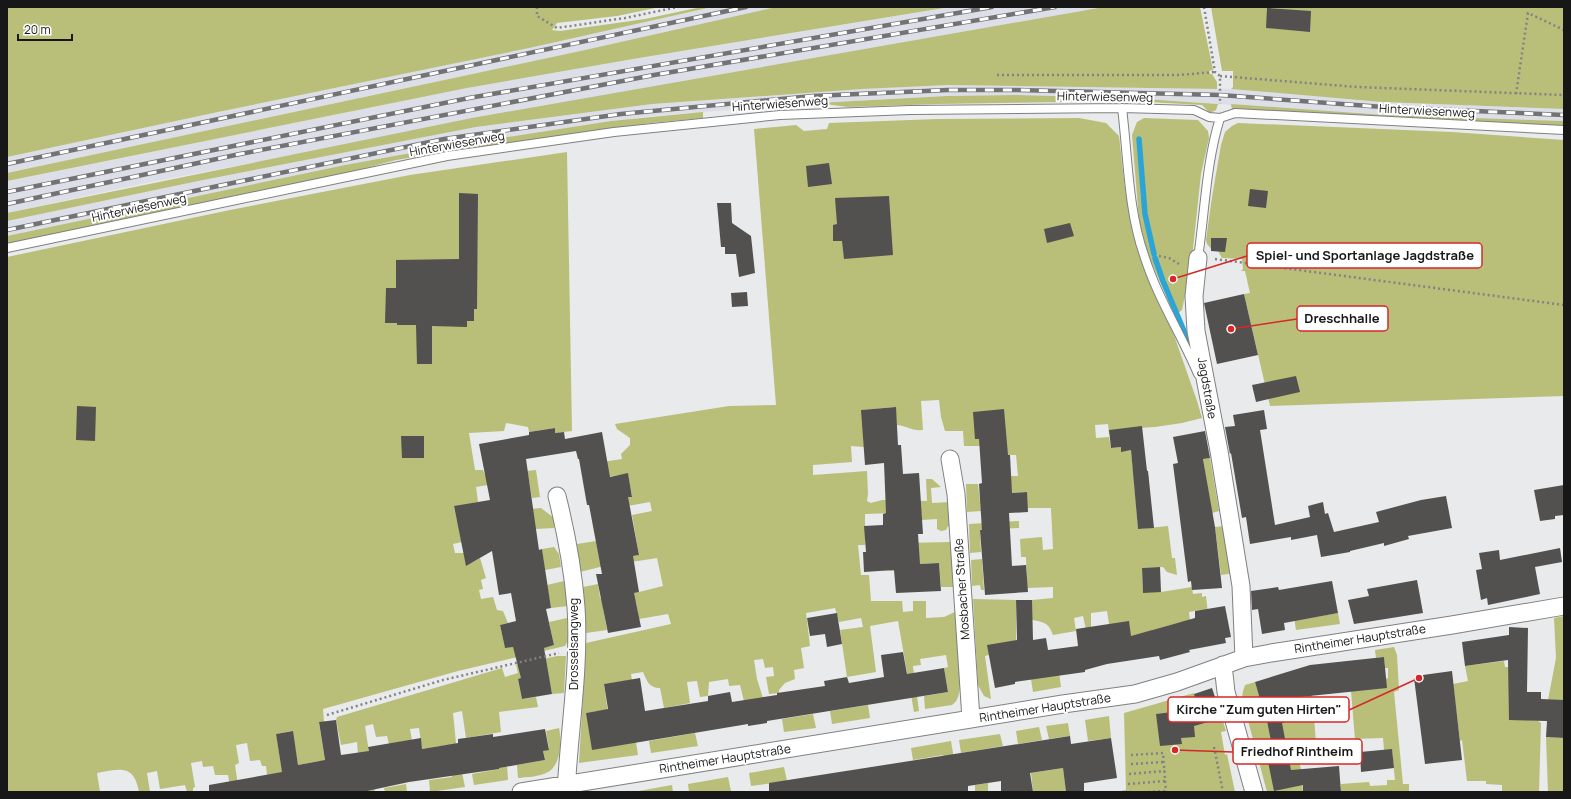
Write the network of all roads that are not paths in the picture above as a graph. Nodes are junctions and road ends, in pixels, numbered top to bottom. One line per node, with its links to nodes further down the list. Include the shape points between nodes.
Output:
1 (1122, 108): 2 (lane, Hinterwiesenweg, via 1194,110); 4 (lane, Hinterwiesenweg, via 910,110 780,115 614,132 447,156); 6 (lane, via 1132,205 1143,255)
2 (1220, 118): 3 (lane, Hinterwiesenweg, via 1235,113); 5 (lane, Jagdstraße, via 1208,173)
3 (1564, 130)
4 (7, 248)
5 (1198, 263): 6 (street, Jagdstraße, via 1194,296 1196,331)
6 (1210, 404): 10 (street, Jagdstraße, via 1242,586)
7 (950, 459): 12 (street, Mosbacher Straße, via 956,494)
8 (557, 496): 13 (street, Drosselsangweg, via 576,608 576,653)
9 (1564, 606): 10 (street, Rintheimer Hauptstraße)
10 (1244, 658): 11 (street, Rintheimer Hauptstraße)
11 (1223, 665): 12 (street, Rintheimer Hauptstraße, via 1135,694); 15 (street, via 1226,692)
12 (971, 719): 13 (street, Rintheimer Hauptstraße)
13 (566, 788): 14 (street, Rintheimer Hauptstraße)
14 (521, 792)
15 (1254, 792)

